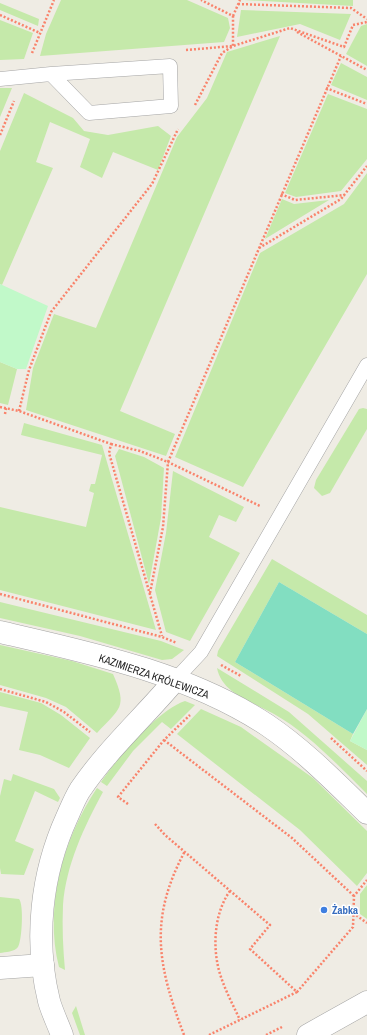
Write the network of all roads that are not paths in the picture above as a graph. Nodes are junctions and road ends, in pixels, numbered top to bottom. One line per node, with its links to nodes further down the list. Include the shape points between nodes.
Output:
1 (50, 74): 1 (lane, via 170,66 171,106 89,113); 2 (lane)
2 (0, 80)
3 (367, 365): 5 (lane, via 201,652)
4 (0, 632): 5 (street, KAZIMIERZA KRÓLEWICZA, via 75,650)
5 (175, 680): 6 (street, KAZIMIERZA KRÓLEWICZA, via 236,707 267,726 300,749); 7 (street, via 98,764 79,792 53,851 42,918)
6 (367, 812)
7 (43, 965): 8 (street); 10 (street, via 50,1002)
8 (0, 968)
9 (367, 1002): 11 (street)
10 (62, 1035)
11 (308, 1035)

